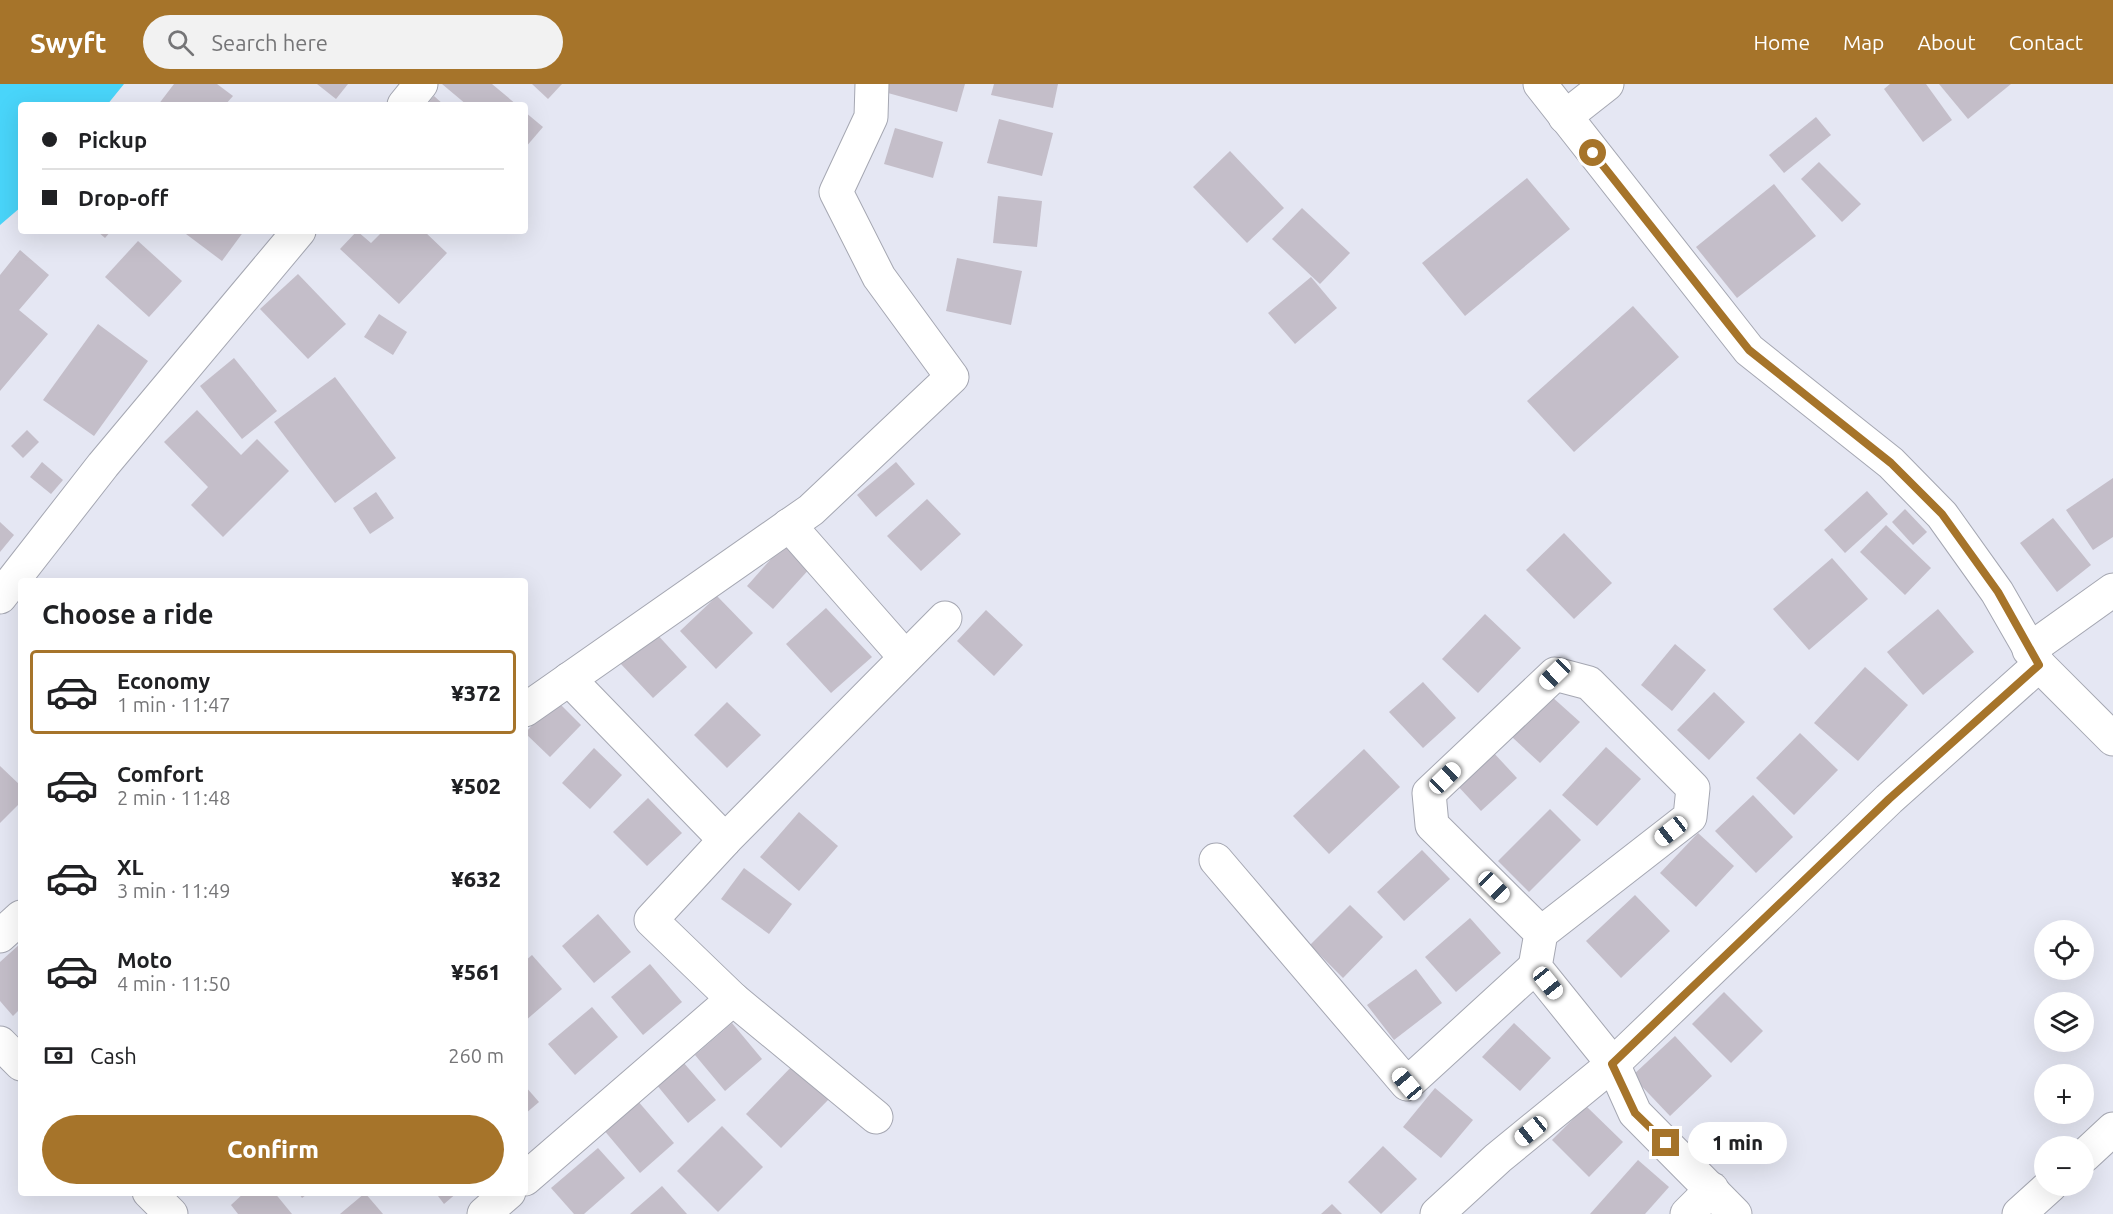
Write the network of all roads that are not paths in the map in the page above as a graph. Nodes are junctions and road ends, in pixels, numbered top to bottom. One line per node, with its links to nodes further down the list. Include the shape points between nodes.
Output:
1 (422, 84): 5 (street)
2 (872, 84): 8 (street, via 871,117 836,192 879,277 952,377 811,510)
3 (1540, 84): 6 (street)
4 (1607, 84): 6 (street)
5 (407, 102)
6 (1565, 117): 13 (street, via 1749,350 1891,463 1942,514 1998,592)
7 (296, 234): 10 (street, via 103,465)
8 (789, 525): 12 (street); 14 (street)
9 (2113, 590): 13 (street)
10 (0, 597)
11 (945, 618): 12 (street)
12 (905, 657): 17 (street)
13 (2034, 658): 16 (street); 26 (street)
14 (569, 679): 15 (street); 17 (street)
15 (528, 708)
16 (2113, 739)
17 (725, 840): 23 (street, via 651,920)
18 (1216, 860): 22 (street, via 1407,1084)
19 (18, 920): 21 (street)
20 (1541, 933): 20 (street, via 1432,825 1429,794 1555,674 1589,683 1693,788 1690,817); 22 (street)
21 (0, 936)
22 (1535, 967): 26 (street)
23 (733, 999): 27 (street); 30 (street)
24 (0, 1043): 25 (street)
25 (18, 1061)
26 (1612, 1064): 31 (street, via 1635,1113); 37 (street)
27 (876, 1117)
28 (2113, 1129): 29 (street)
29 (2094, 1147)
30 (528, 1176)
31 (1712, 1189): 38 (street); 39 (street)
32 (153, 1196): 35 (street)
33 (504, 1196): 36 (street)
34 (2039, 1196): 40 (street)
35 (171, 1214)
36 (484, 1214)
37 (1437, 1214)
38 (1687, 1214)
39 (1735, 1214)
40 (2019, 1214)

